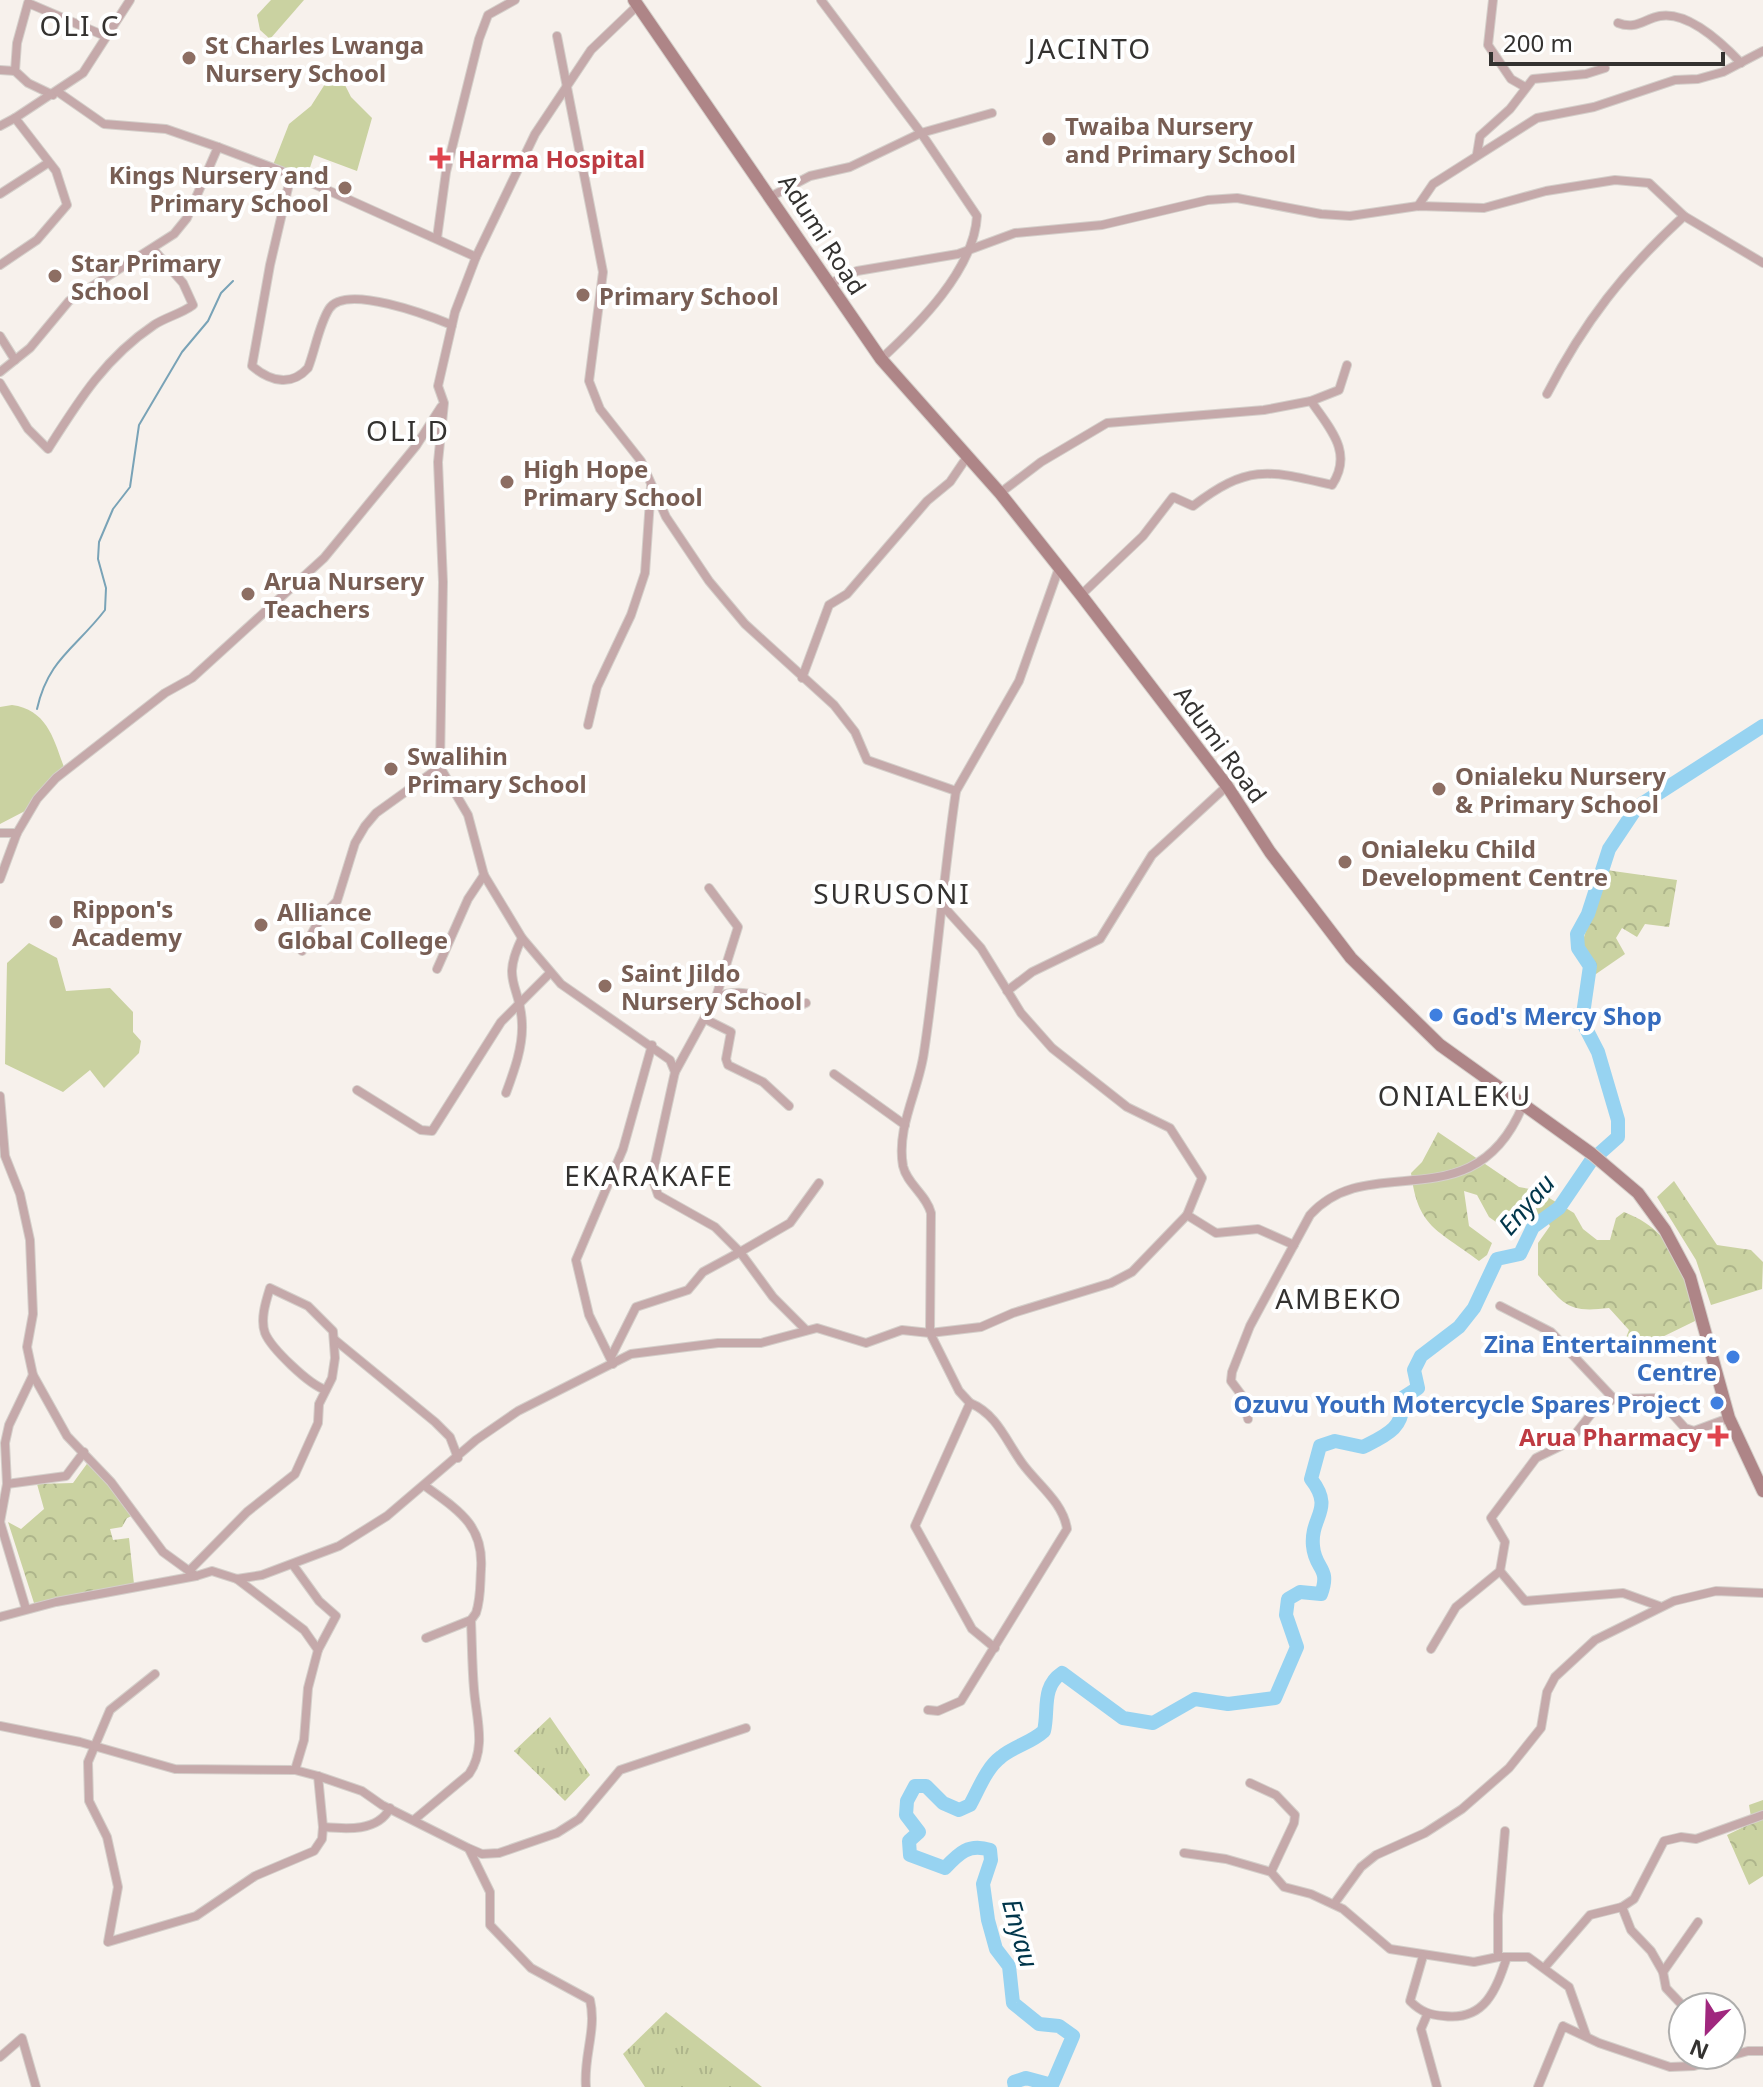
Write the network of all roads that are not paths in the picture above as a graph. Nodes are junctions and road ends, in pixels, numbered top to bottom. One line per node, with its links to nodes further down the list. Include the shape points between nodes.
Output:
1 (130, 0): 8 (street)
2 (515, 0): 30 (street, via 488,15 479,39 446,172)
3 (821, 0): 21 (street)
4 (1493, 0): 16 (street, via 1488,45 1511,79)
5 (28, 2): 8 (street); 14 (street)
6 (636, 3): 15 (street); 27 (main road, Adumi Road)
7 (1618, 23): 11 (street, via 1680,19 1719,41)
8 (105, 36): 17 (street, via 83,73)
9 (557, 36): 15 (street)
10 (1763, 51): 11 (street)
11 (1741, 63): 23 (street, via 1698,79 1675,80 1594,107 1537,118)
12 (1605, 68): 16 (street, via 1540,76)
13 (0, 70): 14 (street)
14 (15, 71): 17 (street, via 28,83)
15 (567, 82): 33 (street, via 535,134); 48 (street, via 603,272 589,381 600,409)
16 (1525, 87): 23 (street, via 1480,136)
17 (56, 93): 19 (street); 22 (street, via 104,124 166,129)
18 (992, 113): 21 (street)
19 (15, 118): 20 (street); 24 (street)
20 (0, 126)
21 (921, 133): 27 (street); 32 (street, via 977,216)
22 (218, 147): 25 (street); 31 (street, via 187,218)
23 (1477, 154): 28 (street, via 1433,184)
24 (48, 163): 26 (street); 35 (street, via 67,205 37,240)
25 (291, 175): 30 (street); 37 (street, via 252,366 281,381 302,375 330,307 339,301 384,303)
26 (0, 194)
27 (772, 196): 36 (main road, Adumi Road)
28 (1418, 206): 29 (street, via 1484,208 1615,180 1649,183); 32 (street, via 1335,216 1237,198 1208,200 1102,225 1015,233)
29 (1684, 216): 34 (street); 44 (street, via 1624,273 1595,310)
30 (437, 238): 33 (street)
31 (153, 249): 40 (street, via 69,301); 43 (street, via 183,283 193,305 110,359 76,401 48,449 28,429)
32 (969, 249): 36 (street, via 857,271); 39 (street, via 920,323)
33 (476, 257): 37 (street)
34 (1763, 263)
35 (0, 265)
36 (829, 284): 39 (main road, Adumi Road)
37 (452, 325): 46 (street, via 438,386)
38 (0, 336): 40 (street)
39 (881, 359): 47 (main road, Adumi Road)
40 (15, 360): 42 (street)
41 (1347, 365): 45 (street, via 1339,390)
42 (0, 372)
43 (0, 383)
44 (1547, 394)
45 (1311, 401): 49 (street, via 1107,423); 51 (street, via 1343,456 1332,485 1253,474 1229,480 1193,506 1173,497 1143,536)
46 (444, 403): 54 (street, via 438,462 443,582); 58 (street, via 416,446 324,558 192,678 56,778)
47 (967, 457): 49 (main road, Adumi Road); 52 (street, via 847,594 829,605)
48 (651, 481): 52 (street, via 666,517 725,601); 53 (street, via 645,573 597,687)
49 (1000, 493): 50 (main road, Adumi Road)
50 (1059, 568): 51 (main road, Adumi Road); 56 (street, via 1019,681)
51 (1081, 595): 55 (main road, Adumi Road)
52 (802, 678): 56 (street, via 834,705 869,762)
53 (588, 725)
54 (440, 767): 59 (street, via 468,815); 64 (street, via 365,826 337,901)
55 (1227, 786): 67 (street, via 1152,855 1100,939 1032,972); 78 (main road, Adumi Road, via 1313,910 1383,994 1440,1045)
56 (956, 791): 62 (street)
57 (0, 833): 58 (street)
58 (17, 833): 60 (street)
59 (484, 875): 63 (street); 65 (street)
60 (0, 879)
61 (709, 888): 68 (street, via 738,927)
62 (944, 907): 67 (street, via 981,948); 80 (street, via 924,1053)
63 (522, 938): 66 (street); 70 (street, via 511,971)
64 (302, 951)
65 (437, 969)
66 (550, 973): 70 (street); 72 (street)
67 (1007, 991): 82 (street, via 1072,1066 1127,1107 1173,1132 1202,1178)
68 (716, 997): 69 (street, via 738,990 780,1006); 71 (street)
69 (806, 1003)
70 (520, 1004): 75 (street, via 501,1022 432,1131 421,1130); 76 (street, via 522,1041)
71 (705, 1019): 73 (street); 79 (street, via 731,1032 728,1065 763,1082)
72 (652, 1045): 73 (street); 89 (street, via 623,1149 576,1260 589,1315)
73 (675, 1072): 84 (street, via 652,1177 655,1190 715,1227)
74 (834, 1074): 80 (street)
75 (357, 1090)
76 (506, 1093)
77 (0, 1096): 90 (street, via 5,1156 30,1240 33,1314 27,1347)
78 (1523, 1105): 83 (street, via 1500,1142 1466,1171 1332,1197 1310,1215); 94 (main road, Adumi Road, via 1638,1193 1681,1257)
79 (789, 1106)
80 (905, 1125): 87 (street, via 903,1165 931,1213)
81 (819, 1183): 84 (street, via 790,1223)
82 (1187, 1215): 83 (street, via 1216,1233 1258,1229); 87 (street, via 1132,1272 1111,1283 981,1327)
83 (1294, 1245): 95 (street, via 1230,1376)
84 (740, 1252): 86 (street); 89 (street, via 703,1272 688,1290 636,1307)
85 (1500, 1306): 92 (street, via 1551,1332)
86 (806, 1330): 87 (street, via 823,1329 866,1343 902,1330); 89 (street, via 761,1343 718,1343)
87 (930, 1333): 93 (street)
88 (335, 1340): 91 (street, via 335,1367); 91 (street, via 333,1331 308,1306 270,1288 266,1337 303,1379); 97 (street, via 439,1425)
89 (612, 1361): 97 (street, via 538,1398)
90 (33, 1375): 96 (street, via 67,1436); 98 (street, via 9,1425)
91 (326, 1390): 103 (street, via 295,1474 247,1512)
92 (1614, 1399): 94 (street, via 1658,1398 1694,1431); 102 (street, via 1595,1409 1569,1442 1536,1458 1491,1518 1505,1542)
93 (970, 1403): 111 (street, via 915,1526 972,1629); 111 (street, via 1004,1432 1021,1463 1056,1503 1067,1529)
94 (1729, 1418): 100 (main road, Adumi Road)
95 (1248, 1419)
96 (84, 1452): 98 (street, via 66,1476); 103 (street, via 163,1552)
97 (458, 1458): 99 (street)
98 (7, 1484): 107 (street, via 0,1522)
99 (425, 1486): 101 (street, via 357,1536); 109 (street, via 456,1509 481,1543 480,1603)
100 (1763, 1491)
101 (293, 1565): 104 (street); 113 (street, via 336,1616)
102 (1500, 1571): 106 (street, via 1525,1601 1623,1593); 112 (street, via 1456,1607)
103 (192, 1573): 104 (street, via 218,1572); 107 (street)
104 (237, 1579): 113 (street, via 304,1630)
105 (1763, 1593): 106 (street, via 1716,1591)
106 (1659, 1606): 130 (street, via 1606,1633 1569,1663 1549,1687 1541,1728 1509,1768 1462,1809 1376,1855)
107 (26, 1609): 108 (street)
108 (0, 1617)
109 (471, 1620): 110 (street); 124 (street, via 480,1724 474,1765)
110 (426, 1638)
111 (995, 1648): 115 (street, via 961,1701)
112 (1431, 1649)
113 (318, 1650): 119 (street)
114 (155, 1674): 118 (street, via 110,1710)
115 (928, 1710)
116 (0, 1726): 118 (street)
117 (746, 1728): 127 (street, via 620,1770 579,1819 557,1833 499,1853)
118 (92, 1745): 119 (street, via 175,1769); 125 (street, via 87,1791 107,1837 118,1887 108,1942 196,1916 255,1876 314,1851)
119 (295, 1770): 120 (street)
120 (318, 1776): 122 (street, via 351,1786); 125 (street)
121 (1250, 1783): 129 (street, via 1276,1795 1295,1815)
122 (390, 1808): 124 (street); 125 (street, via 373,1824)
123 (1763, 1815): 131 (street, via 1696,1839 1664,1841 1638,1895)
124 (415, 1819): 127 (street)
125 (323, 1827)
126 (1505, 1831): 134 (street, via 1498,1915)
127 (468, 1848): 143 (street, via 490,1892 490,1925 497,1935 531,1968 590,2000 594,2021)
128 (1184, 1853): 129 (street)
129 (1271, 1872): 130 (street, via 1284,1887)
130 (1334, 1904): 133 (street, via 1381,1945)
131 (1622, 1907): 135 (street, via 1590,1915); 136 (street, via 1631,1930)
132 (1698, 1922): 136 (street)
133 (1423, 1956): 134 (street, via 1474,1962); 138 (street, via 1410,1999)
134 (1503, 1957): 135 (street, via 1528,1957); 138 (street, via 1495,1991 1478,2011 1454,2017)
135 (1545, 1967): 139 (street, via 1569,1987)
136 (1663, 1972): 137 (street)
137 (1669, 1991)
138 (1427, 2015): 144 (street, via 1421,2029)
139 (1586, 2035): 141 (street); 145 (street, via 1563,2026)
140 (0, 2057): 142 (street, via 22,2038)
141 (1667, 2066)
142 (36, 2087)
143 (586, 2087)
144 (1437, 2087)
145 (1538, 2087)

